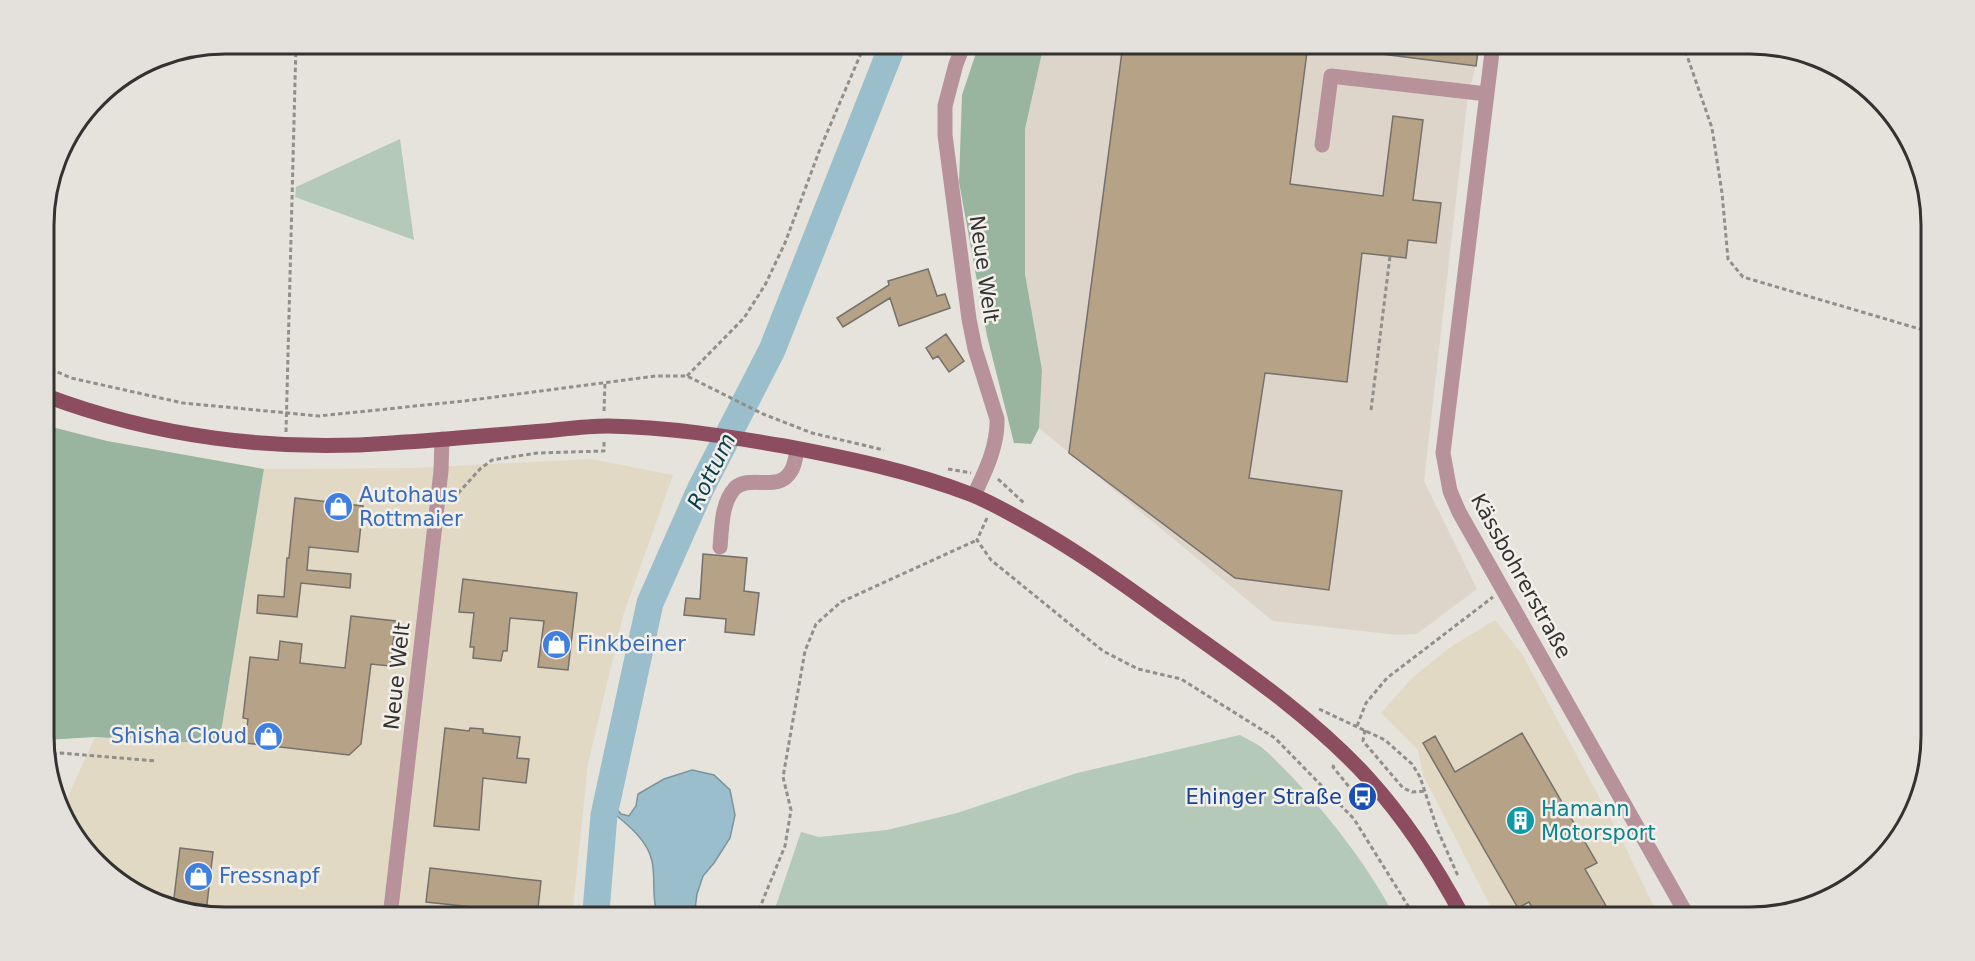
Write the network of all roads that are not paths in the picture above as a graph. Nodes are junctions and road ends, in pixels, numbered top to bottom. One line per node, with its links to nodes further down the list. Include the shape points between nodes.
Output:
1 (961, 54): 8 (street, Neue Welt, via 945,106 945,135 969,319 997,419 994,444)
2 (1492, 54): 3 (street, Kässbohrerstraße)
3 (1487, 94): 4 (street, via 1331,76); 12 (street, Kässbohrerstraße, via 1443,453 1450,491)
4 (1322, 145)
5 (54, 398): 6 (main road, via 151,427 249,442 334,445)
6 (442, 439): 7 (main road, via 604,426 700,433); 10 (street, Neue Welt)
7 (797, 448): 8 (main road, via 877,464); 9 (street, via 786,478 739,485 733,490 723,511)
8 (974, 495): 11 (main road, via 1107,572 1295,711 1367,777 1389,803)
9 (720, 547)
10 (391, 907)
11 (1457, 907)
12 (1682, 907)

